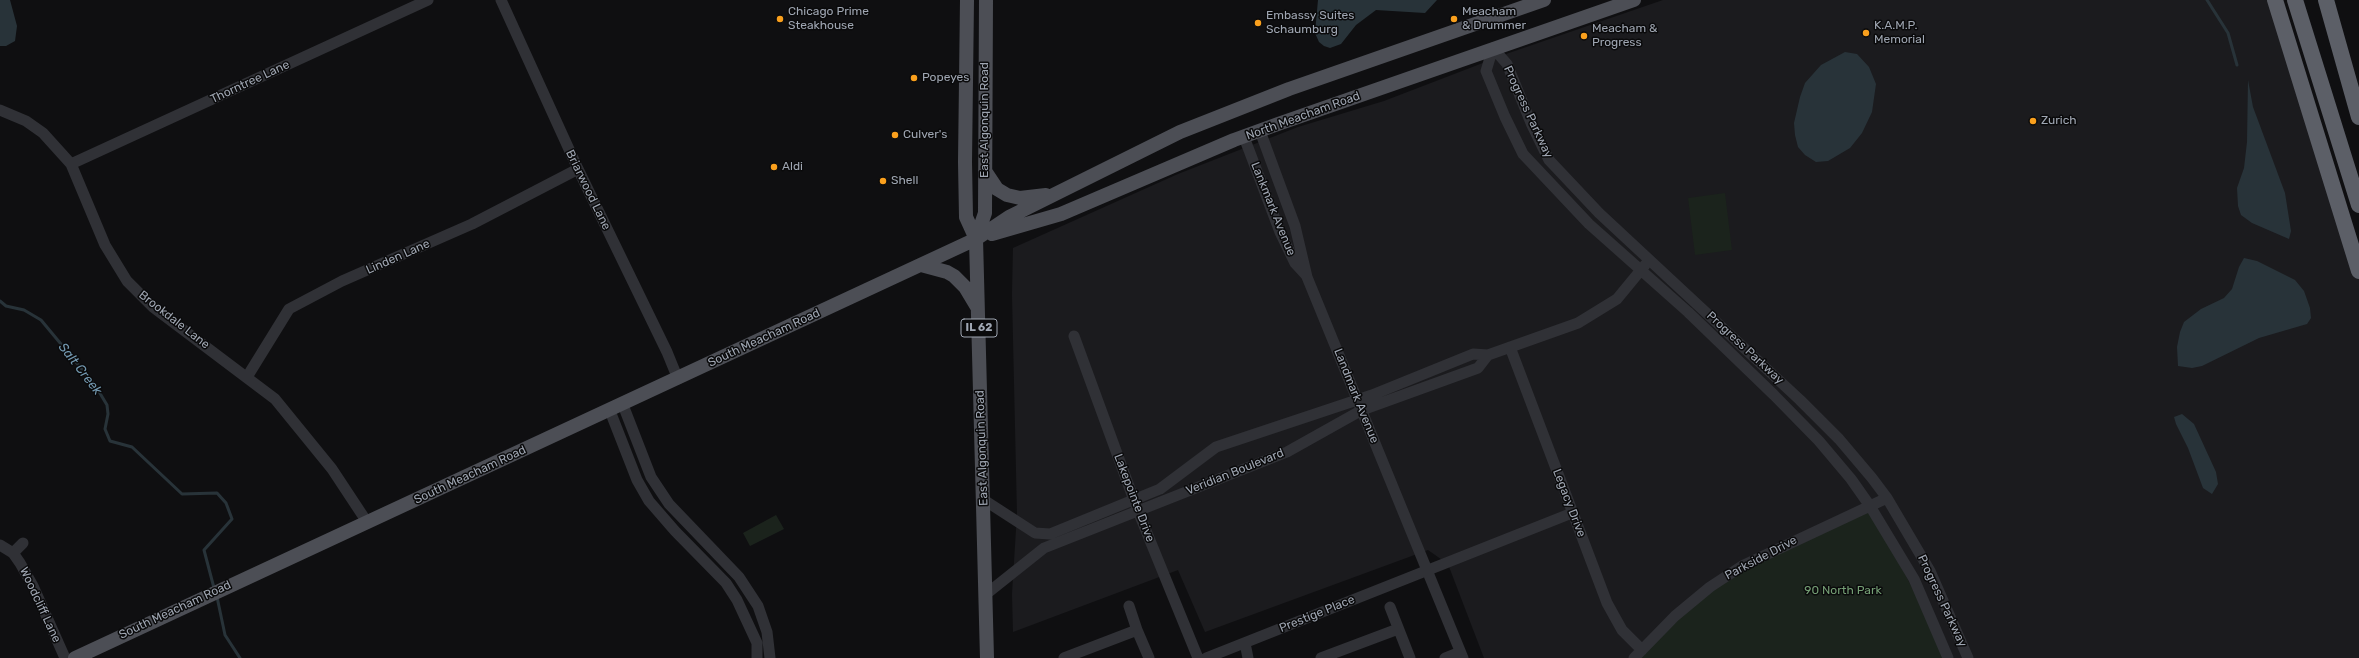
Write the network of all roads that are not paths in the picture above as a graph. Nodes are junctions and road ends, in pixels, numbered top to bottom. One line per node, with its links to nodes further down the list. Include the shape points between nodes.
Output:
1 (428, 0): 15 (street, Thorntree Lane)
2 (501, 0): 16 (street, Briarwood Lane)
3 (967, 0): 20 (main road, East Algonquin Road / IL 62, via 964,162 966,217)
4 (986, 0): 17 (main road, East Algonquin Road / IL 62)
5 (1544, 0): 18 (main road, North Meacham Road, via 1265,98 1180,132)
6 (1634, 0): 10 (main road, North Meacham Road)
7 (2274, 0): 24 (highway)
8 (2295, 0): 19 (highway)
9 (2326, 0): 12 (highway)
10 (1493, 48): 13 (main road, North Meacham Road); 21 (street, Progress Parkway, via 1509,69 1549,160 1599,213); 23 (street, Progress Parkway, via 1486,71 1523,154 1589,224)
11 (0, 110): 15 (street, Brookdale Lane, via 26,121 43,133)
12 (2359, 117)
13 (1260, 130): 14 (main road, North Meacham Road); 25 (street, Landmark Avenue, via 1295,226)
14 (1244, 137): 20 (main road, North Meacham Road, via 1061,214); 25 (street, Lankmark Avenue, via 1280,232 1295,263)
15 (72, 164): 31 (street, Brookdale Lane, via 105,245 127,281 154,307)
16 (578, 169): 31 (street, Linden Lane, via 472,224 342,281 289,309); 32 (street, Briarwood Lane)
17 (985, 171): 18 (main road, via 997,189 1011,197); 20 (main road, East Algonquin Road / IL 62, via 985,213)
18 (1054, 194): 20 (main road, North Meacham Road, via 1009,217)
19 (2359, 205)
20 (976, 239): 22 (main road, North Meacham Road); 27 (main road, East Algonquin Road / IL 62)
21 (1649, 259): 23 (street, Veridian Boulevard); 37 (street, Progress Parkway, via 1806,405 1839,440)
22 (921, 265): 26 (main road, North Meacham Road); 27 (main road, via 947,272 959,280)
23 (1641, 270): 29 (street, Veridian Boulevard, via 1617,299 1578,323); 40 (street, Progress Parkway, via 1688,312 1818,441)
24 (2359, 270)
25 (1307, 277): 33 (street, Landmark Avenue)
26 (865, 291): 32 (main road, South Meacham Road)
27 (978, 309): 38 (main road, East Algonquin Road / IL 62)
28 (1074, 336): 39 (street, Lakepointe Drive)
29 (1510, 347): 30 (street, Veridian Boulevard); 42 (street, Legacy Drive)
30 (1488, 355): 33 (street, Veridian Boulevard, via 1473,354); 35 (street, Veridian Boulevard, via 1478,368)
31 (248, 377): 43 (street, Brookdale Lane, via 275,399 299,426 332,469)
32 (678, 379): 34 (main road, South Meacham Road)
33 (1357, 399): 35 (street, Landmark Avenue); 39 (street, Veridian Boulevard, via 1216,447 1160,489)
34 (622, 405): 36 (main road, South Meacham Road); 59 (street, via 651,477 670,504 739,577 758,606 767,632)
35 (1362, 410): 41 (street, Veridian Boulevard, via 1287,452); 47 (street, Landmark Avenue)
36 (610, 411): 43 (main road, South Meacham Road); 58 (street, via 637,480 649,501 726,583 757,643)
37 (1886, 498): 40 (street, Parkside Drive); 70 (street, Progress Parkway, via 1930,571)
38 (984, 500): 39 (street, Veridian Boulevard, via 1035,533 1050,534); 48 (main road, East Algonquin Road / IL 62)
39 (1134, 500): 41 (street, Lakepointe Drive)
40 (1870, 506): 54 (street, Parkside Drive, via 1742,566 1710,587 1675,616); 69 (street, Progress Parkway, via 1914,579)
41 (1138, 511): 48 (street, Veridian Boulevard, via 1044,548); 63 (street, Lakepointe Drive)
42 (1572, 513): 47 (street, Prestige Place); 54 (street, Legacy Drive, via 1607,603)
43 (367, 522): 57 (main road, South Meacham Road)
44 (23, 543): 46 (street)
45 (0, 545): 46 (street, Woodcliff Lane)
46 (13, 553): 56 (street, Woodcliff Lane, via 33,586)
47 (1427, 569): 53 (street, Prestige Place); 55 (street, Landmark Avenue)
48 (985, 595): 60 (main road, East Algonquin Road / IL 62)
49 (1128, 606): 52 (street)
50 (1390, 607): 51 (street)
51 (1398, 629): 66 (street); 67 (street)
52 (1137, 630): 61 (street); 62 (street)
53 (1245, 643): 64 (street, Prestige Place); 65 (street)
54 (1638, 654)
55 (1461, 655): 68 (street)
56 (65, 658)
57 (74, 658)
58 (757, 658)
59 (770, 658)
60 (987, 658)
61 (1065, 658)
62 (1148, 658)
63 (1198, 658)
64 (1206, 658)
65 (1248, 658)
66 (1321, 658)
67 (1410, 658)
68 (1445, 658)
69 (1948, 658)
70 (1968, 658)

